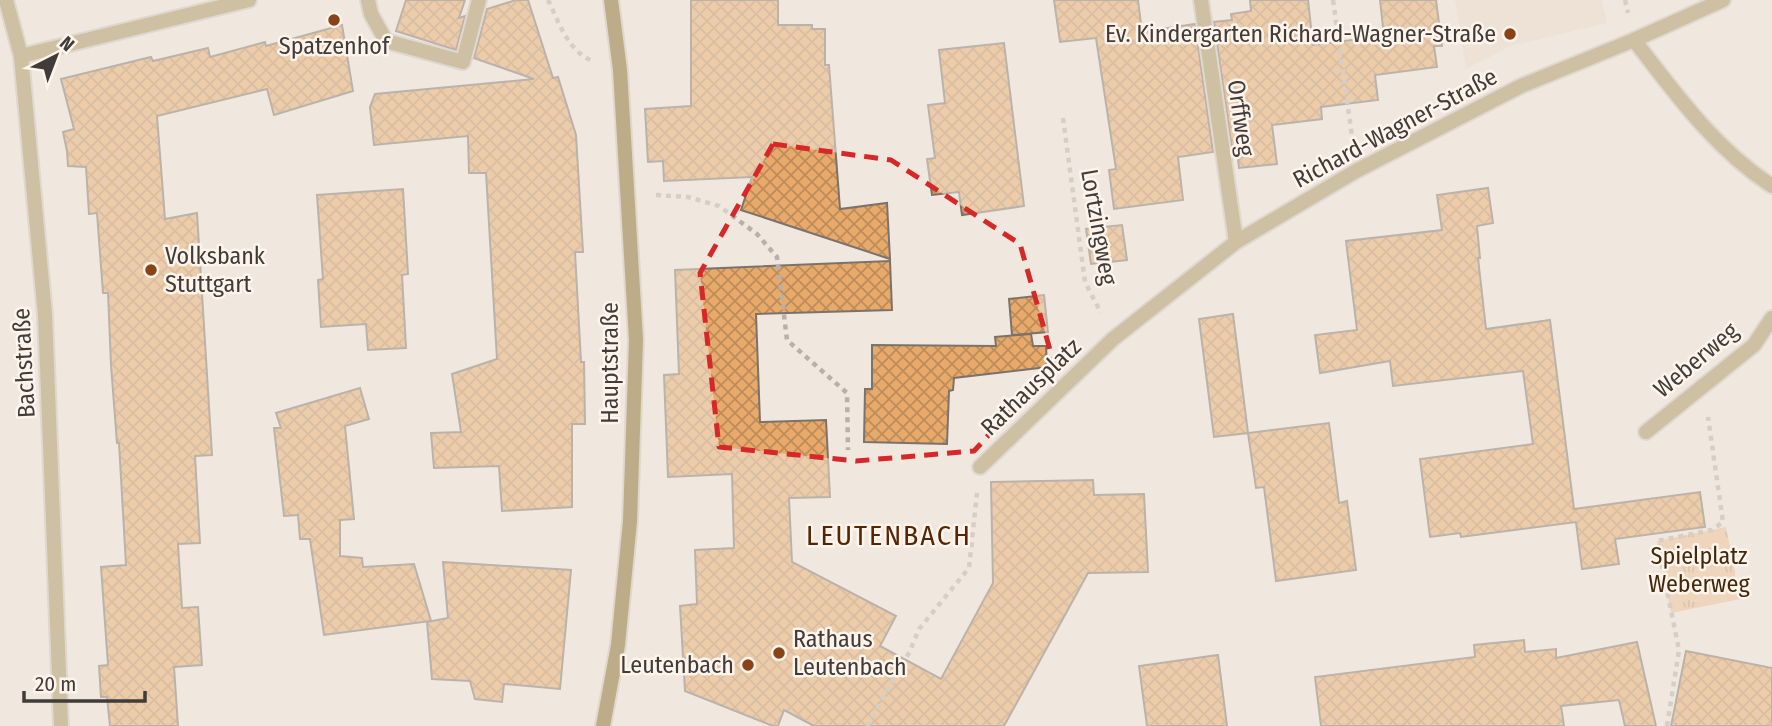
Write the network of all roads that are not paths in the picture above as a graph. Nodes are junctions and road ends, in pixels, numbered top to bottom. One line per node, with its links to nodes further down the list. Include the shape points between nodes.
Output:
1 (6, 0): 9 (street, Bachstraße)
2 (249, 0): 9 (street)
3 (368, 0): 4 (street, via 386,41 463,62)
4 (479, 0)
5 (611, 0): 17 (street, Hauptstraße, via 620,70 636,340 630,521 618,645)
6 (1202, 0): 11 (street, Orffweg)
7 (1723, 0): 8 (street, Richard-Wagner-Straße)
8 (1634, 40): 10 (street, via 1691,114 1750,172); 11 (street, Richard-Wagner-Straße, via 1521,86 1356,171)
9 (21, 57): 16 (street, Bachstraße, via 45,315)
10 (1772, 186)
11 (1236, 242): 13 (street, Richard-Wagner-Straße)
12 (1772, 318): 14 (street, Weberweg, via 1754,345)
13 (1113, 339): 15 (street, Rathausplatz)
14 (1646, 432)
15 (980, 467)
16 (61, 726)
17 (603, 726)

